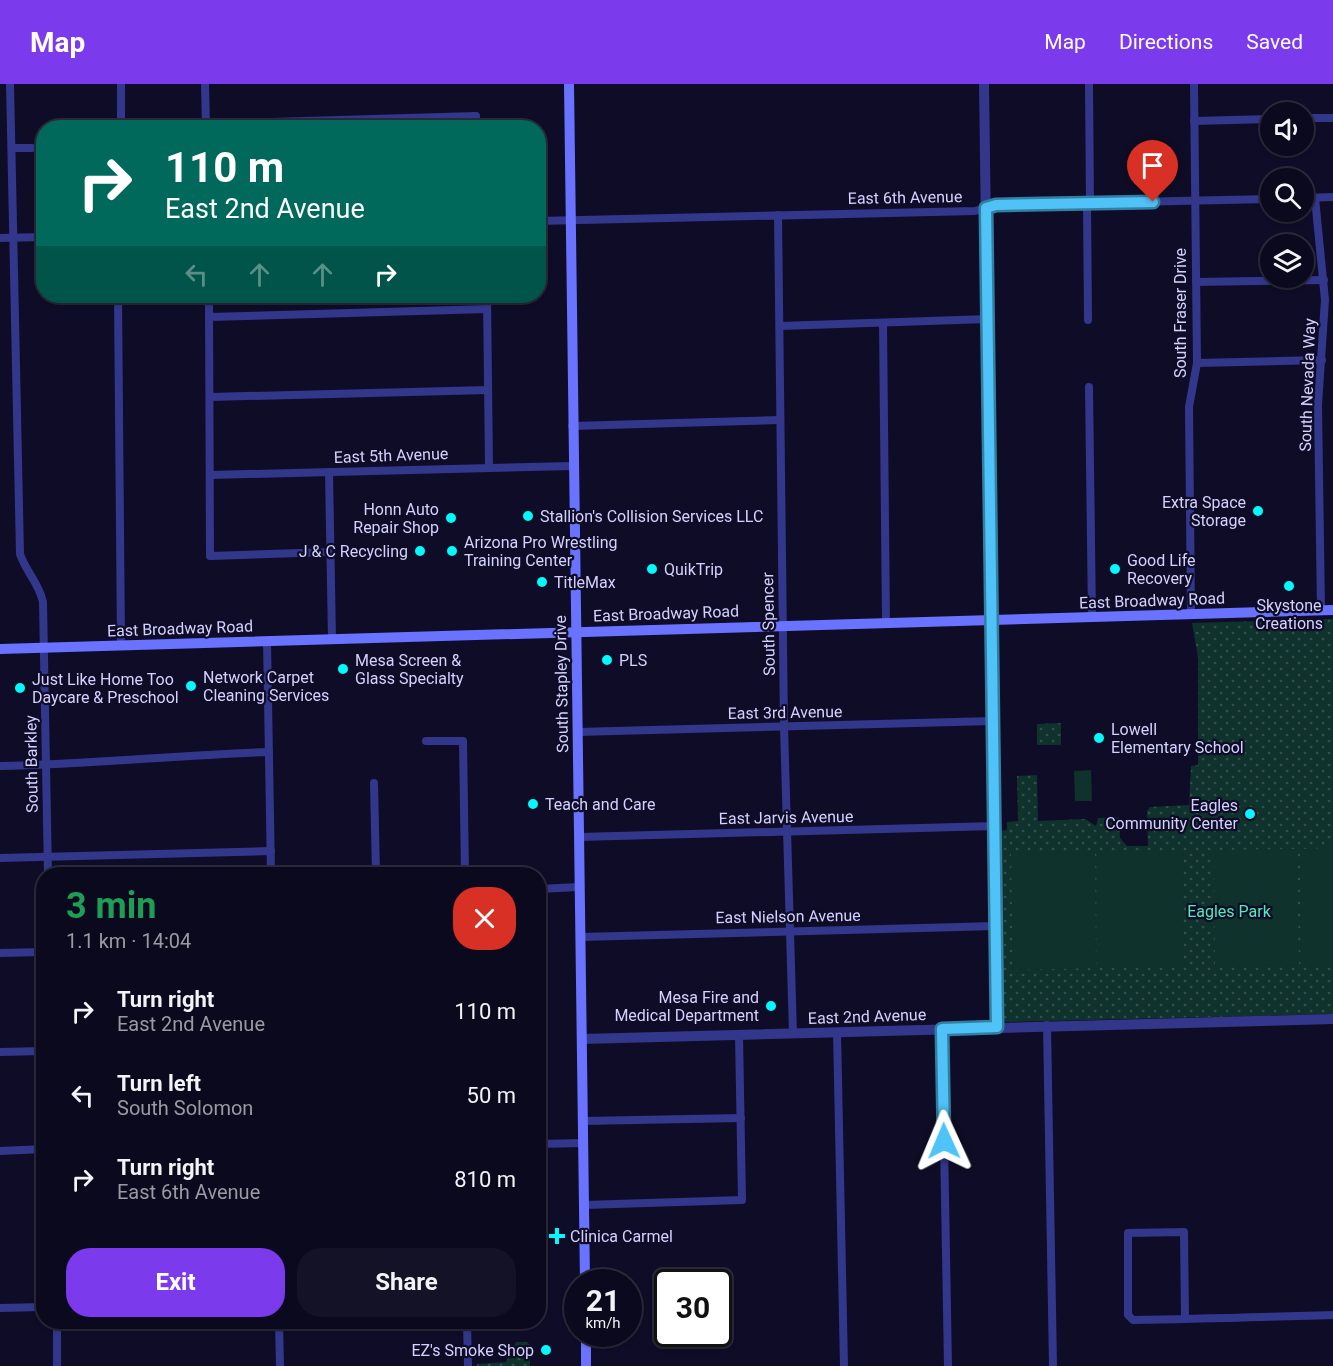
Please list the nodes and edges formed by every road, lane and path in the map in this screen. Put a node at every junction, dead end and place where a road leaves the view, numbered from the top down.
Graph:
1 (10, 84) edge
2 (121, 84) edge
3 (205, 84) edge
4 (569, 84) edge
5 (984, 84) edge
6 (1089, 84) edge
7 (1194, 84) edge
8 (1314, 118) edge
9 (1333, 118) edge
10 (1260, 119) edge
11 (121, 120) edge
12 (206, 120) edge
13 (368, 120) edge
14 (476, 120) edge
15 (1194, 121) junction
16 (12, 148) junction
17 (32, 148) dead end
18 (1333, 197) edge
19 (1315, 198) joint
20 (1260, 199) edge
21 (1195, 201) junction
22 (1088, 203) junction
23 (986, 208) junction
24 (778, 215) junction
25 (570, 220) junction
26 (546, 221) edge
27 (36, 237) edge
28 (0, 238) edge
29 (15, 238) junction
30 (1324, 280) junction
31 (1196, 282) junction
32 (118, 303) edge
33 (209, 303) edge
34 (487, 303) edge
35 (487, 309) junction
36 (209, 317) junction
37 (988, 320) junction
38 (1088, 320) dead end
39 (883, 323) junction
40 (780, 326) junction
41 (1322, 360) junction
42 (1197, 363) junction
43 (1089, 387) dead end
44 (488, 390) junction
45 (210, 397) junction
46 (780, 420) junction
47 (572, 426) junction
48 (573, 466) junction
49 (489, 467) junction
50 (329, 472) junction
51 (210, 476) junction
52 (330, 552) junction
53 (1321, 610) junction
54 (1333, 610) edge
55 (1191, 614) junction
56 (1092, 617) junction
57 (992, 619) junction
58 (886, 622) junction
59 (783, 625) junction
60 (575, 630) junction
61 (332, 639) junction
62 (267, 640) junction
63 (121, 645) junction
64 (45, 648) junction
65 (0, 649) edge
66 (993, 721) junction
67 (784, 727) junction
68 (577, 732) junction
69 (426, 741) dead end
70 (269, 752) junction
71 (46, 765) junction
72 (0, 766) edge
73 (374, 783) dead end
74 (995, 826) junction
75 (787, 832) junction
76 (579, 837) junction
77 (271, 851) junction
78 (47, 857) junction
79 (0, 858) edge
80 (48, 867) edge
81 (271, 867) edge
82 (376, 867) edge
83 (465, 867) edge
84 (579, 887) junction
85 (546, 889) edge
86 (996, 926) junction
87 (791, 932) junction
88 (580, 937) junction
89 (36, 952) edge
90 (0, 953) edge
91 (1333, 1019) edge
92 (1047, 1026) junction
93 (997, 1027) junction
94 (942, 1029) junction
95 (837, 1032) junction
96 (793, 1034) junction
97 (739, 1035) junction
98 (582, 1039) junction
99 (36, 1051) edge
100 (0, 1052) edge
101 (741, 1118) junction
102 (583, 1121) junction
103 (584, 1143) junction
104 (546, 1144) edge
105 (36, 1149) edge
106 (0, 1151) edge
107 (584, 1205) junction
108 (585, 1269) edge
109 (36, 1307) edge
110 (0, 1308) edge
111 (1333, 1315) edge
112 (1185, 1319) junction
113 (57, 1329) edge
114 (279, 1329) edge
115 (467, 1329) edge
116 (586, 1347) edge
117 (57, 1366) edge
118 (280, 1366) edge
119 (468, 1366) edge
120 (586, 1366) edge
121 (844, 1366) edge
122 (948, 1366) edge
123 (1053, 1366) edge

1 - 16 street, South Barkley
2 - 11 street
3 - 12 street
4 - 25 main road, South Stapley Drive
5 - 23 street
6 - 22 street
7 - 15 street, South Fraser Drive
8 - 9 street
10 - 15 street
13 - 14 street
15 - 21 street, South Fraser Drive
16 - 17 street
16 - 29 street, South Barkley
18 - 19 street
19 - 30 street, South Nevada Way
20 - 21 street, East 6th Avenue
21 - 22 street, East 6th Avenue
21 - 31 street, South Fraser Drive
22 - 23 street, East 6th Avenue
22 - 38 street
23 - 24 street, East 6th Avenue
23 - 37 street
24 - 25 street, East 6th Avenue
24 - 40 street, South Spencer
25 - 26 street, East 6th Avenue
25 - 47 main road, South Stapley Drive
27 - 29 street
28 - 29 street
29 - 64 street, South Barkley
30 - 31 street
30 - 41 street, South Nevada Way
31 - 42 street, South Fraser Drive
32 - 63 street
33 - 36 street
34 - 35 street
35 - 36 street
35 - 44 street
36 - 45 street
37 - 39 street
37 - 57 street
39 - 40 street
39 - 58 street
40 - 46 street, South Spencer
41 - 42 street
41 - 53 street, South Nevada Way
42 - 55 street, South Fraser Drive
43 - 56 street
44 - 45 street
44 - 49 street
45 - 51 street
46 - 47 street
46 - 59 street, South Spencer
47 - 48 main road, South Stapley Drive
48 - 49 street, East 5th Avenue
48 - 60 main road, South Stapley Drive
49 - 50 street, East 5th Avenue
50 - 51 street, East 5th Avenue
50 - 52 street
51 - 52 street
52 - 61 street
53 - 54 main road, East Broadway Road
53 - 55 main road, East Broadway Road
55 - 56 main road, East Broadway Road
56 - 57 main road, East Broadway Road
57 - 58 main road, East Broadway Road
57 - 66 street
58 - 59 main road, East Broadway Road
59 - 60 main road, East Broadway Road
59 - 67 street, South Spencer
60 - 61 main road, East Broadway Road
60 - 68 main road, South Stapley Drive
61 - 62 main road, East Broadway Road
62 - 63 main road, East Broadway Road
62 - 70 street
63 - 64 main road, East Broadway Road
64 - 65 main road, East Broadway Road
64 - 71 street, South Barkley
66 - 67 street, East 3rd Avenue
66 - 74 street
67 - 68 street, East 3rd Avenue
67 - 75 street, South Spencer
68 - 76 main road, South Stapley Drive
69 - 83 street
70 - 71 street
70 - 77 street
71 - 72 street
71 - 78 street, South Barkley
73 - 82 street
74 - 75 street, East Jarvis Avenue
74 - 86 street
75 - 76 street, East Jarvis Avenue
75 - 87 street, South Spencer
76 - 84 main road, South Stapley Drive
77 - 78 street
77 - 81 street
78 - 79 street
78 - 80 street, South Barkley
84 - 85 street
84 - 88 main road, South Stapley Drive
86 - 87 street, East Nielson Avenue
86 - 93 street
87 - 88 street, East Nielson Avenue
87 - 96 street, South Spencer
88 - 98 main road, South Stapley Drive
89 - 90 street
91 - 92 street, East 2nd Avenue
92 - 93 street, East 2nd Avenue
92 - 123 street
93 - 94 street, East 2nd Avenue
94 - 95 street, East 2nd Avenue
94 - 122 street
95 - 96 street, East 2nd Avenue
95 - 121 street
96 - 97 street, East 2nd Avenue
97 - 98 street, East 2nd Avenue
97 - 101 street
98 - 102 main road, South Stapley Drive
99 - 100 street
101 - 102 street
101 - 107 street
102 - 103 main road, South Stapley Drive
103 - 104 street
103 - 107 main road, South Stapley Drive
105 - 106 street
107 - 108 main road, South Stapley Drive
109 - 110 street
111 - 112 street
112 - 112 street
113 - 117 street
114 - 118 street
115 - 119 street
116 - 120 main road

